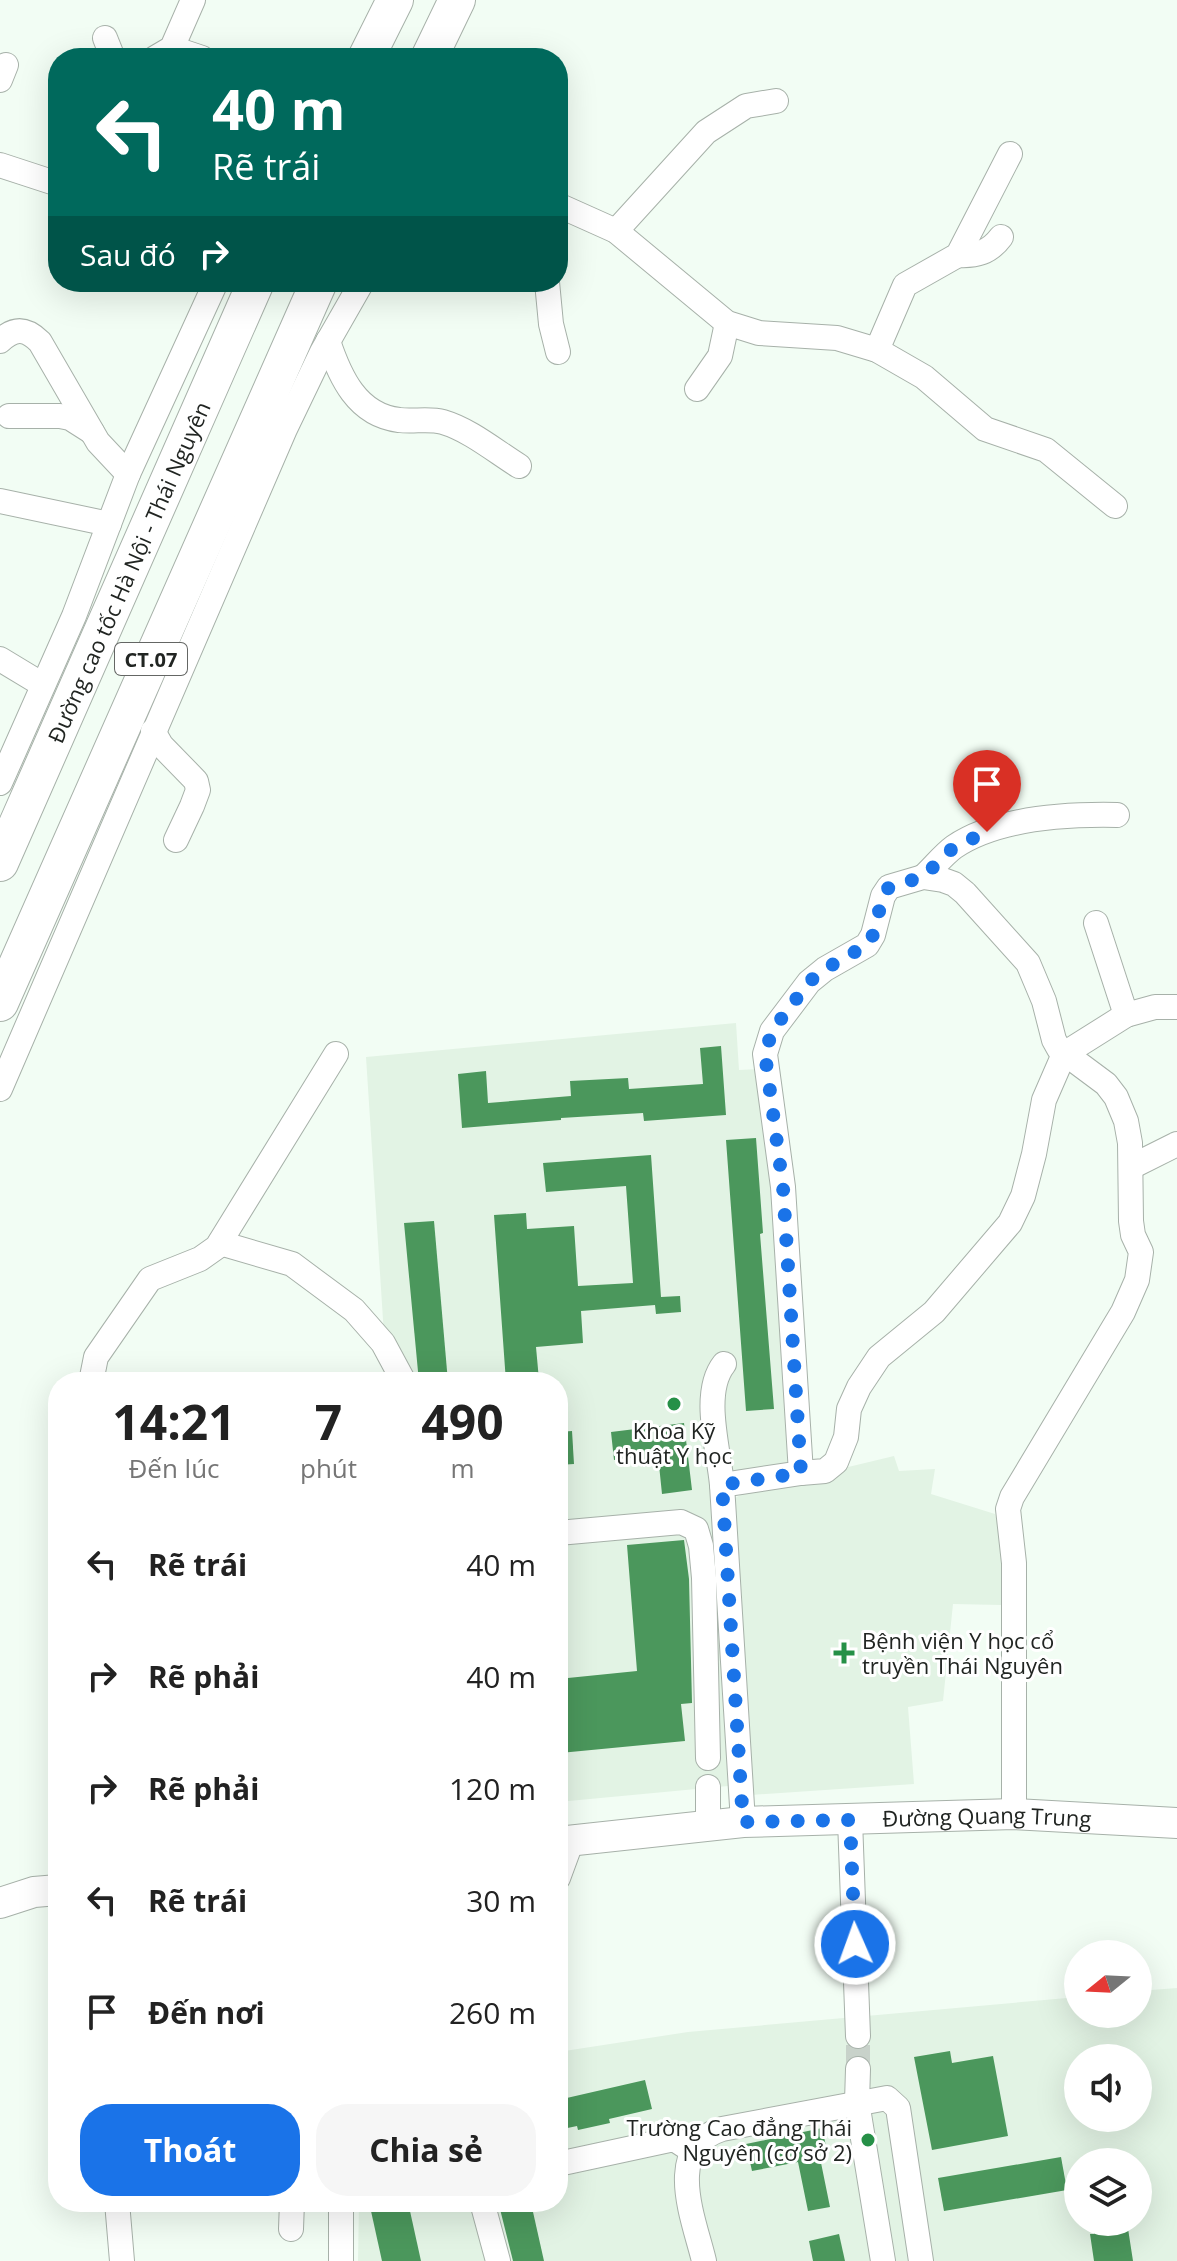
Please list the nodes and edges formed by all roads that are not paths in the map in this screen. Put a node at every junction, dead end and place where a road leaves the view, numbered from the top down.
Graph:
1 (193, 0) edge
2 (395, 0) edge
3 (457, 0) edge
4 (167, 48) edge
5 (371, 48) edge
6 (434, 48) edge
7 (776, 101) dead end
8 (1010, 154) dead end
9 (0, 165) edge
10 (48, 181) edge
11 (568, 209) edge
12 (616, 231) junction
13 (1001, 237) dead end
14 (958, 255) junction
15 (211, 292) edge
16 (252, 292) edge
17 (315, 292) edge
18 (356, 292) edge
19 (548, 292) edge
20 (727, 323) junction
21 (0, 341) edge
22 (328, 341) junction
23 (877, 350) junction
24 (558, 352) dead end
25 (697, 389) dead end
26 (9, 416) dead end
27 (92, 432) junction
28 (519, 466) dead end
29 (128, 474) junction
30 (0, 501) edge
31 (1115, 506) dead end
32 (109, 524) junction
33 (0, 659) edge
34 (43, 685) junction
35 (153, 731) junction
36 (0, 783) edge
37 (1117, 815) dead end
38 (176, 840) dead end
39 (0, 863) edge
40 (923, 877) junction
41 (1096, 923) dead end
42 (0, 1003) edge
43 (1177, 1007) edge
44 (1126, 1015) junction
45 (336, 1054) dead end
46 (1064, 1054) junction
47 (0, 1089) edge
48 (1177, 1144) edge
49 (1131, 1167) junction
50 (220, 1243) junction
51 (724, 1364) dead end
52 (93, 1372) edge
53 (399, 1372) edge
54 (801, 1473) junction
55 (722, 1485) junction
56 (568, 1532) edge
57 (708, 1758) dead end
58 (708, 1787) dead end
59 (1014, 1814) junction
60 (850, 1820) junction
61 (743, 1822) junction
62 (1177, 1823) edge
63 (708, 1826) junction
64 (568, 1841) edge
65 (0, 1882) edge
66 (46, 1891) edge
67 (0, 1903) edge
68 (858, 2036) tunnel mouth
69 (858, 2069) tunnel mouth
70 (857, 2102) junction
71 (694, 2152) junction
72 (568, 2162) edge
73 (118, 2212) edge
74 (292, 2212) edge
75 (341, 2212) edge
76 (485, 2212) edge
77 (291, 2229) dead end
78 (122, 2261) edge
79 (341, 2261) edge
80 (498, 2261) edge
81 (704, 2261) edge
82 (883, 2261) edge
83 (921, 2261) edge

1 - 4 street
2 - 5 highway
3 - 6 highway
7 - 12 street
8 - 14 street
9 - 10 street
11 - 12 street
12 - 20 street
13 - 14 street
14 - 23 street
15 - 29 street
16 - 39 highway, Đường cao tốc Hà Nội - Thái Nguyên / CT.07
17 - 42 highway, CT.07
18 - 22 street
19 - 24 street
20 - 23 street
20 - 25 street
21 - 27 street
22 - 28 street
22 - 35 street
23 - 31 street
26 - 27 street
27 - 29 street
29 - 32 street
30 - 32 street
32 - 34 street
33 - 34 street
34 - 36 street
35 - 38 street
35 - 47 street
37 - 40 street
40 - 46 street
40 - 54 street
41 - 44 street
43 - 44 street
44 - 46 street
45 - 50 street
46 - 49 street
46 - 54 street
48 - 49 street
49 - 59 street
50 - 52 street
50 - 53 street
51 - 55 street
54 - 55 street
55 - 61 street
56 - 57 street
58 - 63 street
59 - 60 main road, Đường Quang Trung
59 - 62 main road, Đường Quang Trung
60 - 61 main road, Đường Quang Trung
60 - 68 street
61 - 63 main road, Đường Quang Trung
63 - 64 main road, Đường Quang Trung
65 - 66 main road
66 - 67 main road
69 - 70 street
70 - 71 street
70 - 82 street
70 - 83 street
71 - 72 street
71 - 81 street
73 - 78 street
74 - 77 street
75 - 79 street
76 - 80 street

